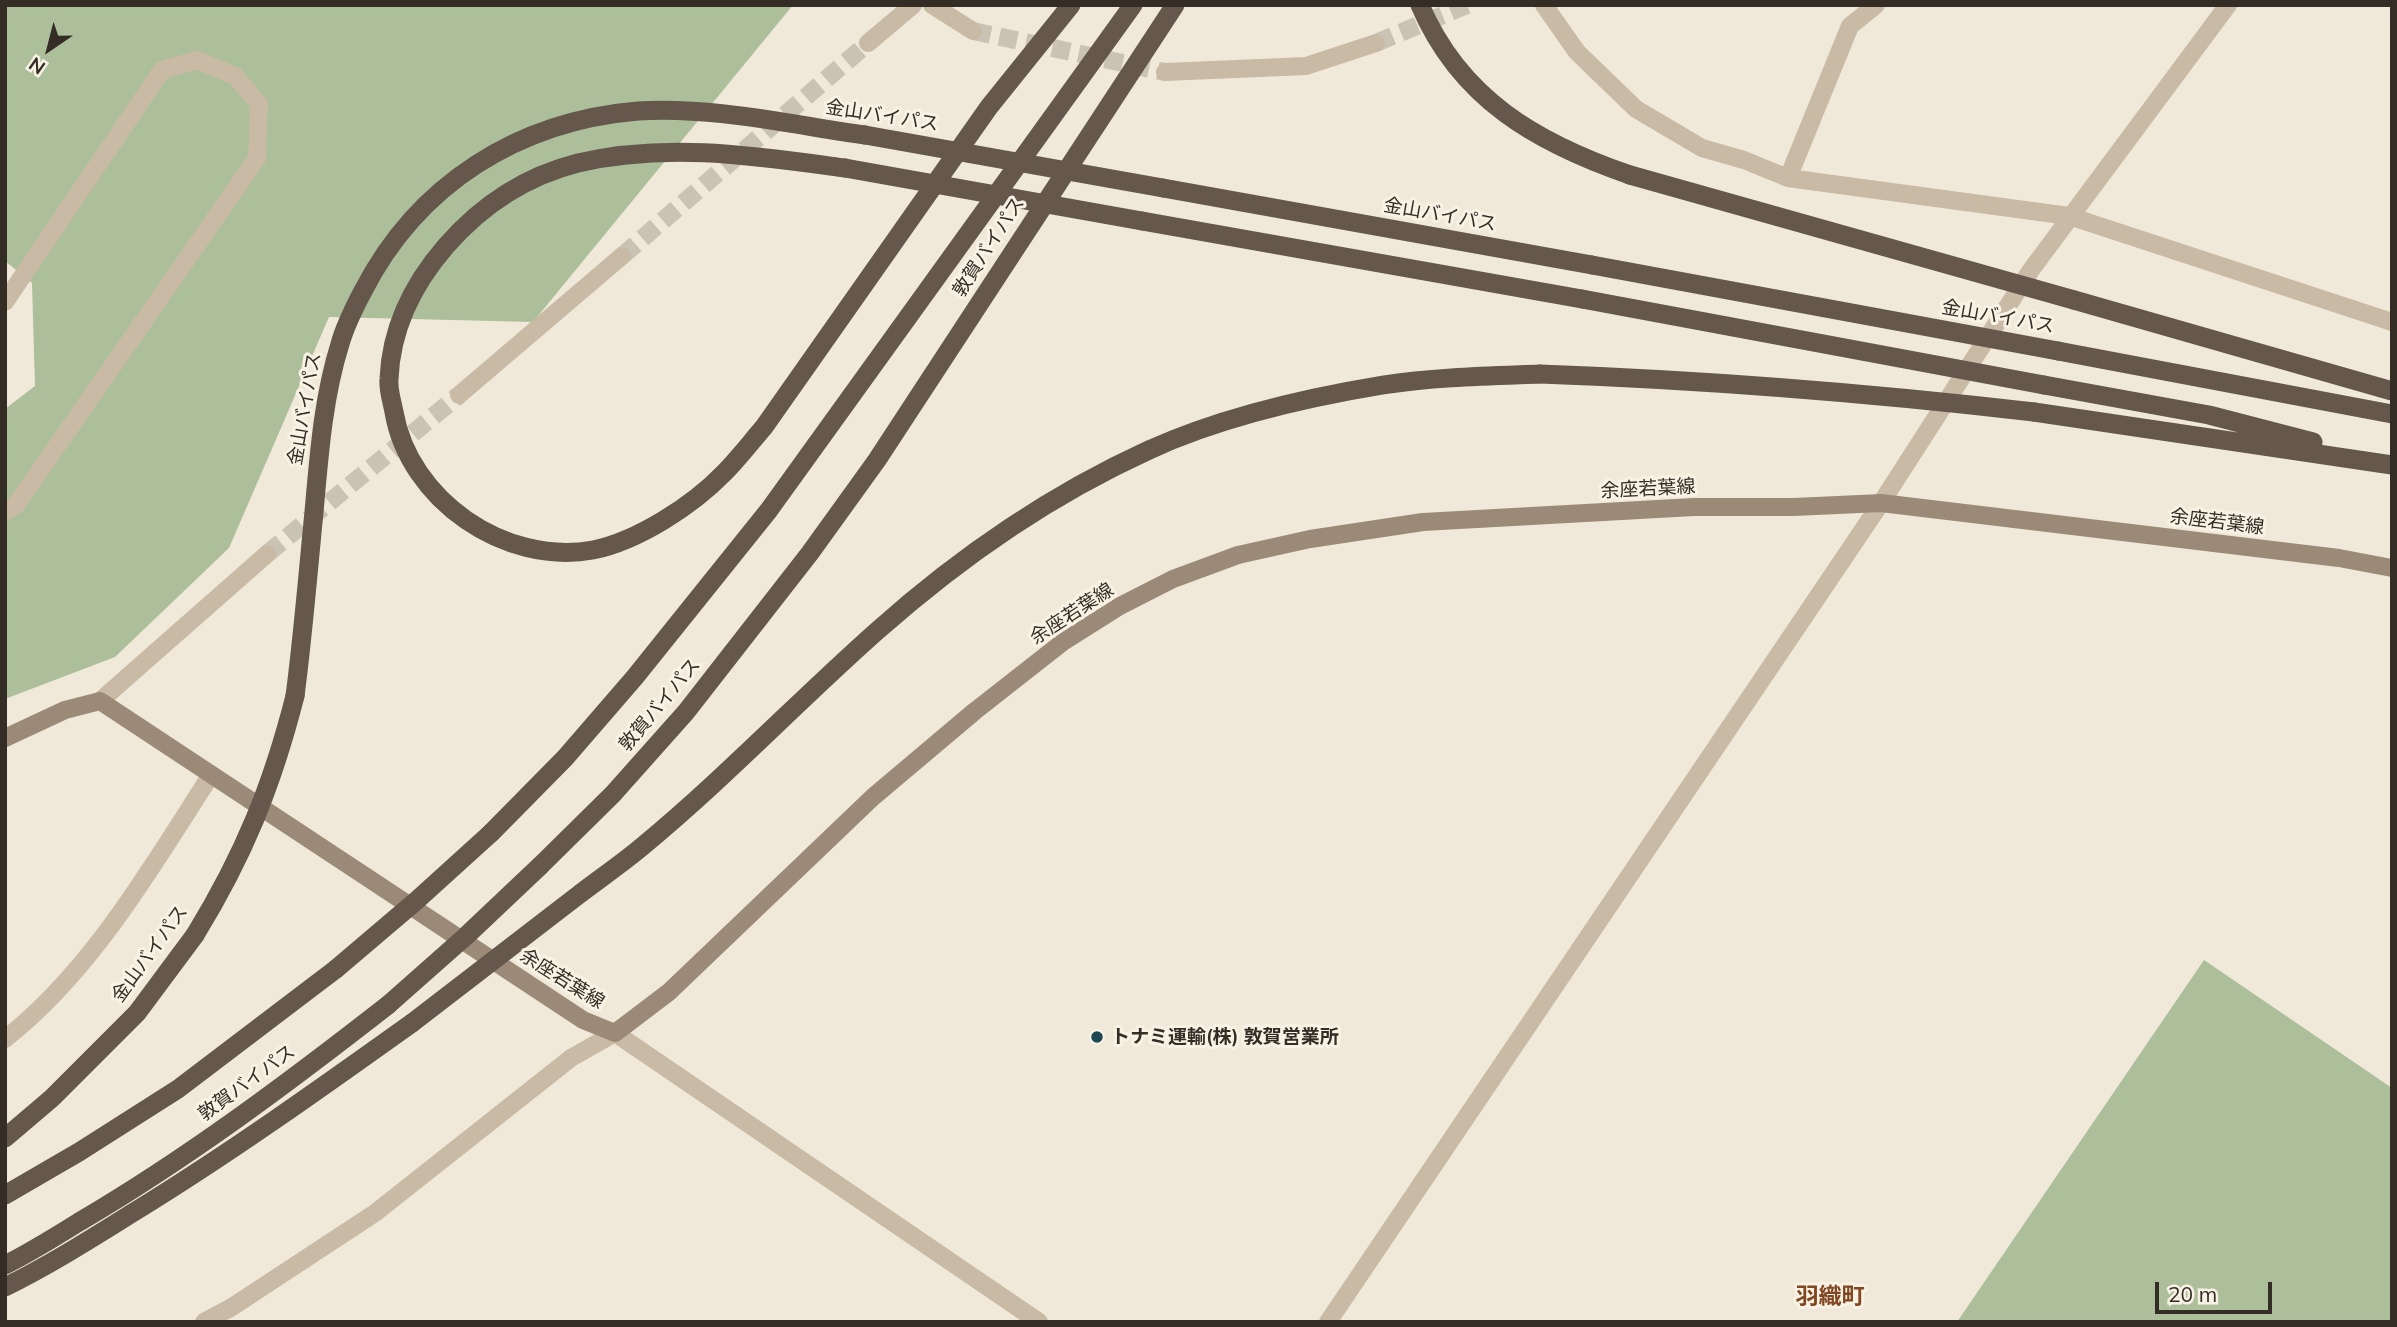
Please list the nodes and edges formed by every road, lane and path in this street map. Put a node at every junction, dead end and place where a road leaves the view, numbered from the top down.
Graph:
1 (913, 5) edge
2 (932, 5) edge
3 (1071, 5) edge
4 (1133, 5) edge
5 (1175, 5) edge
6 (1420, 5) edge
7 (1544, 5) edge
8 (1876, 5) edge
9 (2228, 5) edge
10 (973, 31) tunnel mouth
11 (869, 43) tunnel mouth
12 (1376, 43) tunnel mouth
13 (1165, 72) tunnel mouth
14 (1788, 178) junction
15 (2069, 216) junction
16 (622, 256) tunnel mouth
17 (5, 302) edge
18 (2392, 322) edge
19 (2392, 391) edge
20 (459, 395) tunnel mouth
21 (2392, 414) edge
22 (2392, 464) edge
23 (1881, 503) junction
24 (5, 511) edge
25 (267, 554) tunnel mouth
26 (2392, 568) edge
27 (100, 701) junction
28 (5, 738) edge
29 (211, 775) junction
30 (615, 1034) junction
31 (5, 1039) edge
32 (5, 1138) edge
33 (5, 1195) edge
34 (5, 1265) edge
35 (5, 1287) edge
36 (204, 1322) edge
37 (1039, 1322) edge
38 (1328, 1322) edge

1 - 11 street
2 - 10 street
3 - 22 highway, bridge
4 - 33 highway, 敦賀バイパス, bridge
5 - 34 highway, 敦賀バイパス, bridge
6 - 19 highway, bridge
7 - 14 street
8 - 14 street
9 - 15 street
12 - 13 street
14 - 15 street
15 - 18 street
15 - 23 street
16 - 20 street
17 - 24 street
21 - 32 highway, 金山バイパス, bridge
22 - 35 highway, bridge
23 - 26 main road, 余座若葉線
23 - 30 main road, 余座若葉線
23 - 38 street
25 - 27 street
27 - 28 main road
27 - 29 main road, 余座若葉線
29 - 30 main road, 余座若葉線
29 - 31 street
30 - 36 street
30 - 37 street

